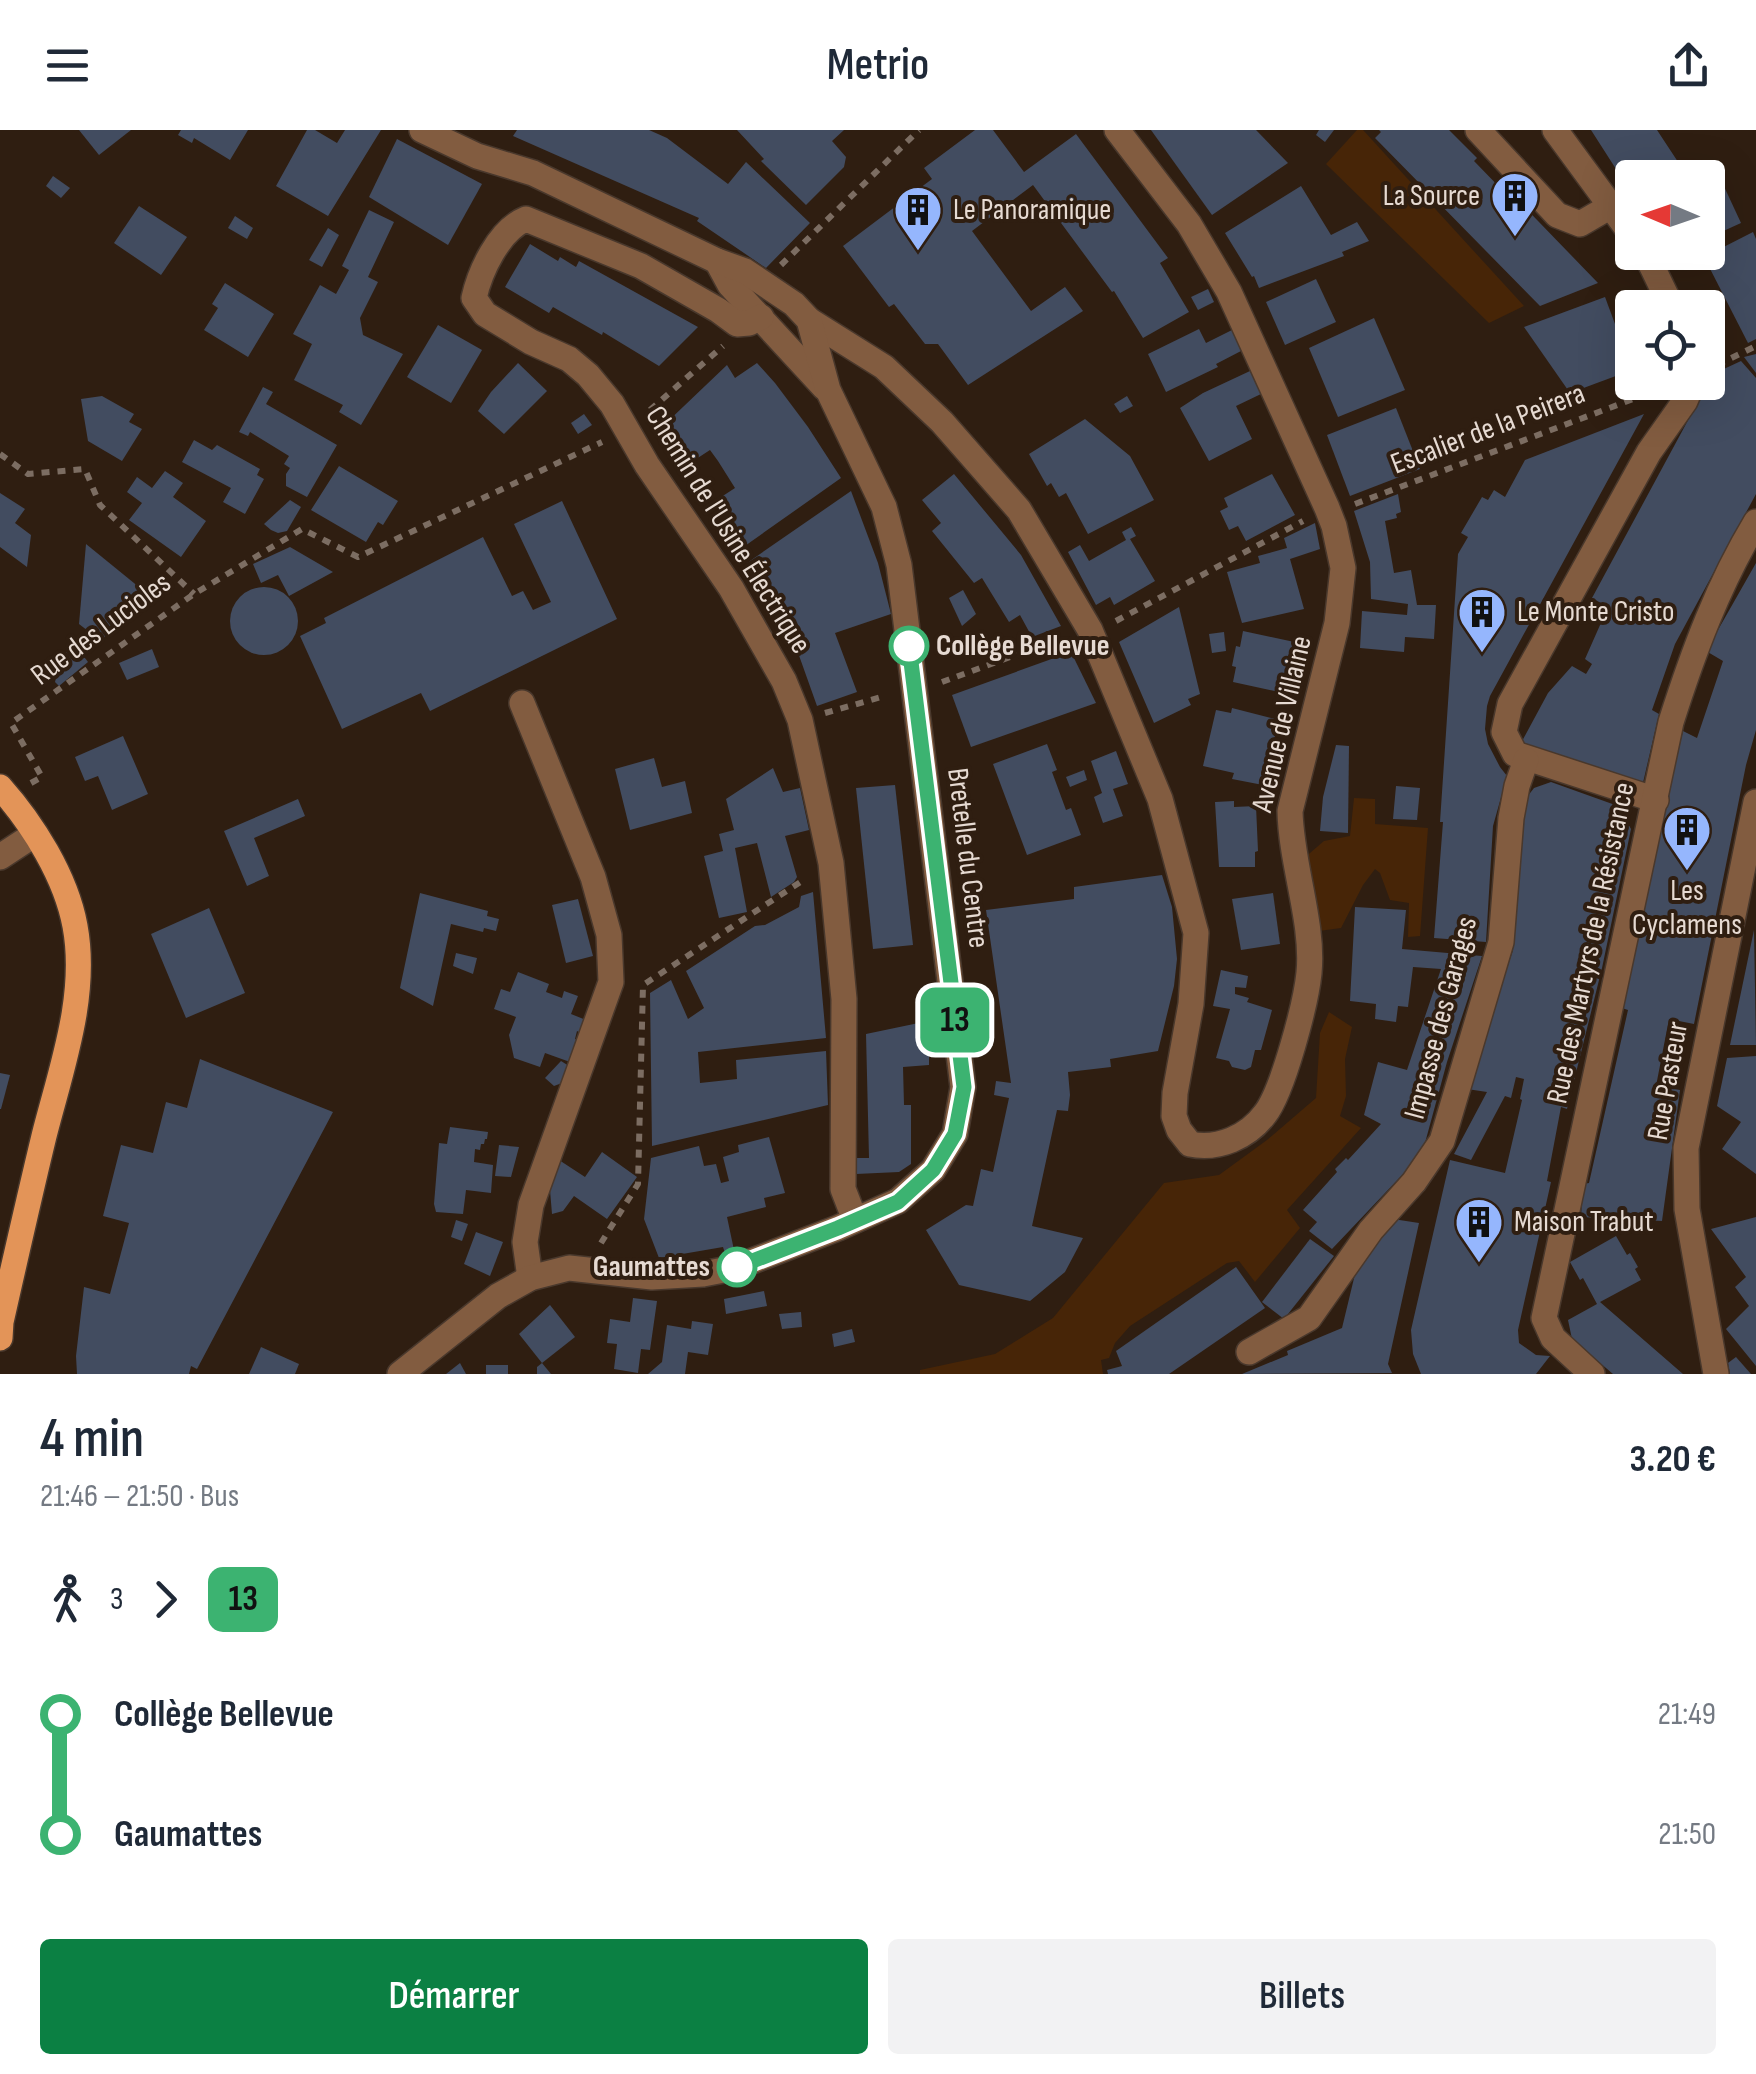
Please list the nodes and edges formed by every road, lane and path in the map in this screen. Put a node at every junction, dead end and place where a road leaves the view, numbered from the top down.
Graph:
1 (422, 130) edge
2 (919, 130) edge
3 (1117, 130) edge
4 (1478, 130) edge
5 (1555, 130) edge
6 (1611, 206) junction
7 (1615, 211) edge
8 (717, 261) junction
9 (774, 272) dead end
10 (761, 317) junction
11 (809, 320) junction
12 (732, 339) dead end
13 (1756, 346) edge
14 (866, 356) junction
15 (1725, 362) edge
16 (828, 390) junction
17 (1631, 400) edge
18 (1685, 400) edge
19 (627, 430) junction
20 (0, 454) edge
21 (1330, 517) junction
22 (1756, 522) edge
23 (194, 594) junction
24 (1120, 632) dead end
25 (1072, 634) dead end
26 (940, 683) dead end
27 (891, 694) dead end
28 (522, 704) dead end
29 (800, 720) junction
30 (1526, 760) junction
31 (4, 791) edge
32 (1656, 800) junction
33 (1756, 802) edge
34 (36, 834) junction
35 (0, 857) edge
36 (831, 863) junction
37 (855, 1220) junction
38 (585, 1270) junction
39 (530, 1278) junction
40 (0, 1338) edge
41 (1250, 1352) dead end
42 (400, 1374) edge
43 (1592, 1374) edge
44 (1716, 1374) edge

1 - 8 street, Avenue de Villaine
2 - 9 path
3 - 21 street, Avenue de Villaine
4 - 6 street
5 - 6 street
6 - 7 street
8 - 10 street, Avenue de Villaine
8 - 11 street, Avenue de Villaine
10 - 16 street, Avenue de Villaine
10 - 19 street, Chemin de l'Usine Électrique
11 - 14 street, Avenue de Villaine
11 - 16 street
12 - 19 path
13 - 15 path
14 - 16 street
14 - 21 street, Avenue de Villaine
16 - 37 street, Bretelle du Centre
17 - 21 path, Escalier de la Peirera
18 - 30 street
19 - 23 path
19 - 29 street, Chemin de l'Usine Électrique
20 - 23 path, Rue des Lucioles
21 - 24 path
22 - 32 street, Rue des Martyrs de la Résistance
23 - 31 path, Rue des Lucioles
25 - 26 path
27 - 29 path
28 - 39 street
29 - 36 street, Chemin de l'Usine Électrique
30 - 32 street
30 - 41 street, Impasse des Garages
31 - 34 main road
32 - 43 street, Rue des Martyrs de la Résistance
33 - 44 street, Rue Pasteur
34 - 35 street
34 - 40 main road
36 - 37 street, Chemin de l'Usine Électrique
36 - 38 path
37 - 38 street, Bretelle du Centre
38 - 39 street, Bretelle du Centre
39 - 42 street, Bretelle du Centre

